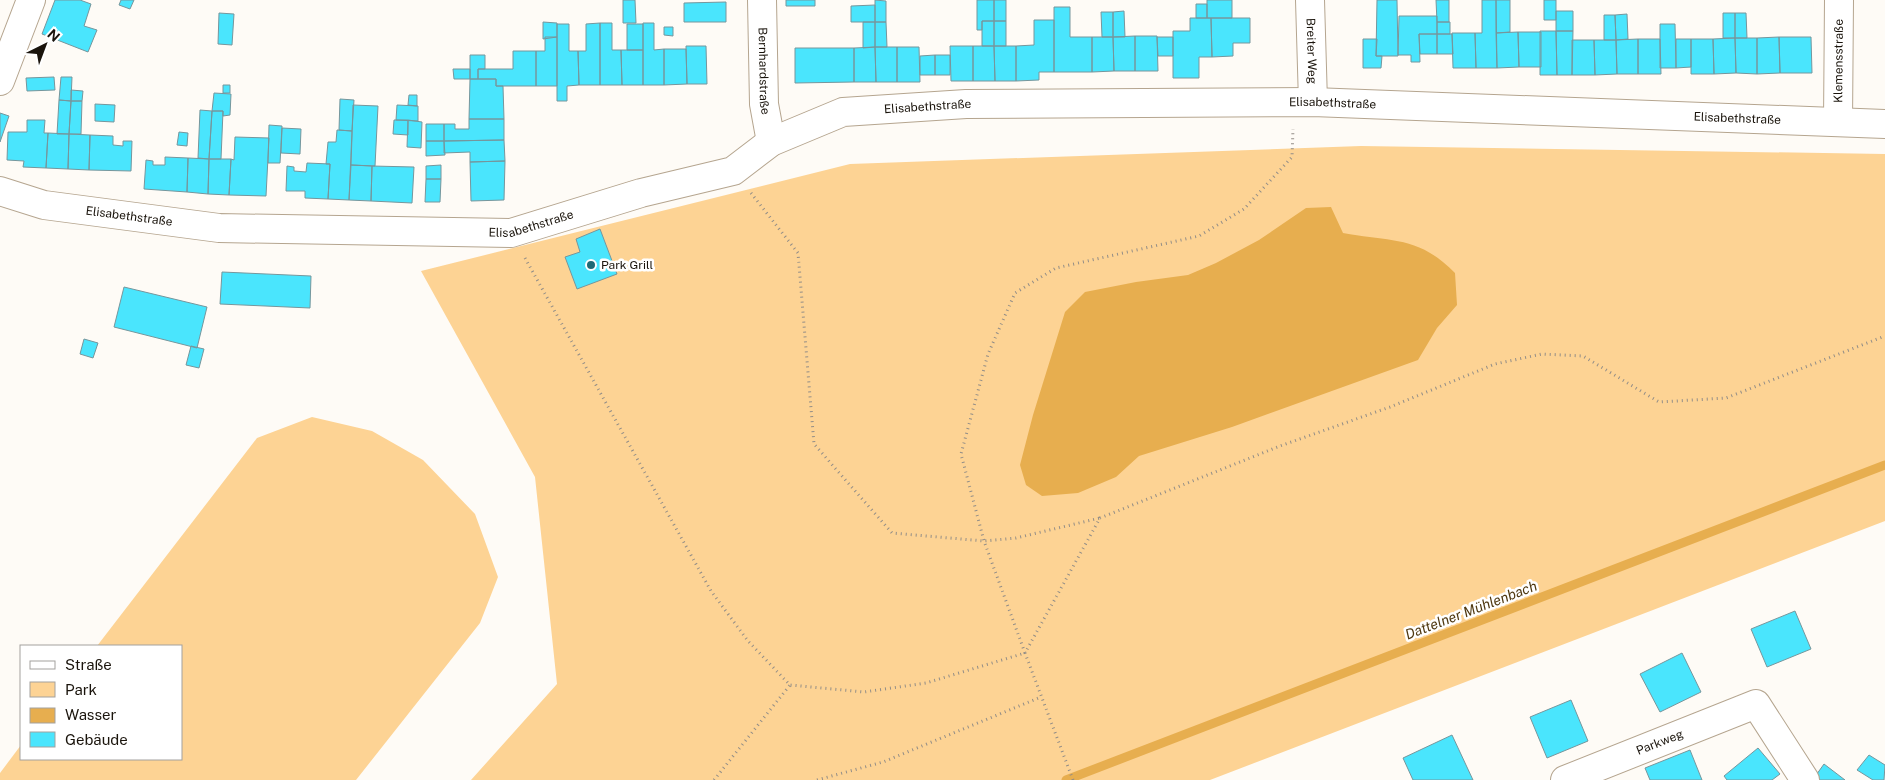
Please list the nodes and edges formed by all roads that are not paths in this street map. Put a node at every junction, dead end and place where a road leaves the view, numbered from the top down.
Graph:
1 (31, 0) edge
2 (762, 0) edge
3 (1310, 0) edge
4 (1839, 0) edge
5 (0, 81) edge
6 (1304, 103) junction
7 (1838, 122) junction
8 (1885, 124) edge
9 (771, 142) junction
10 (0, 191) edge
11 (1565, 780) edge
12 (1806, 780) edge

1 - 5 street
2 - 9 street, Bernhardstraße
3 - 6 street, Breiter Weg
4 - 7 street, Klemensstraße
6 - 7 street, Elisabethstraße
6 - 9 street, Elisabethstraße
7 - 8 street, Elisabethstraße
9 - 10 street, Elisabethstraße
11 - 12 street, Parkweg

